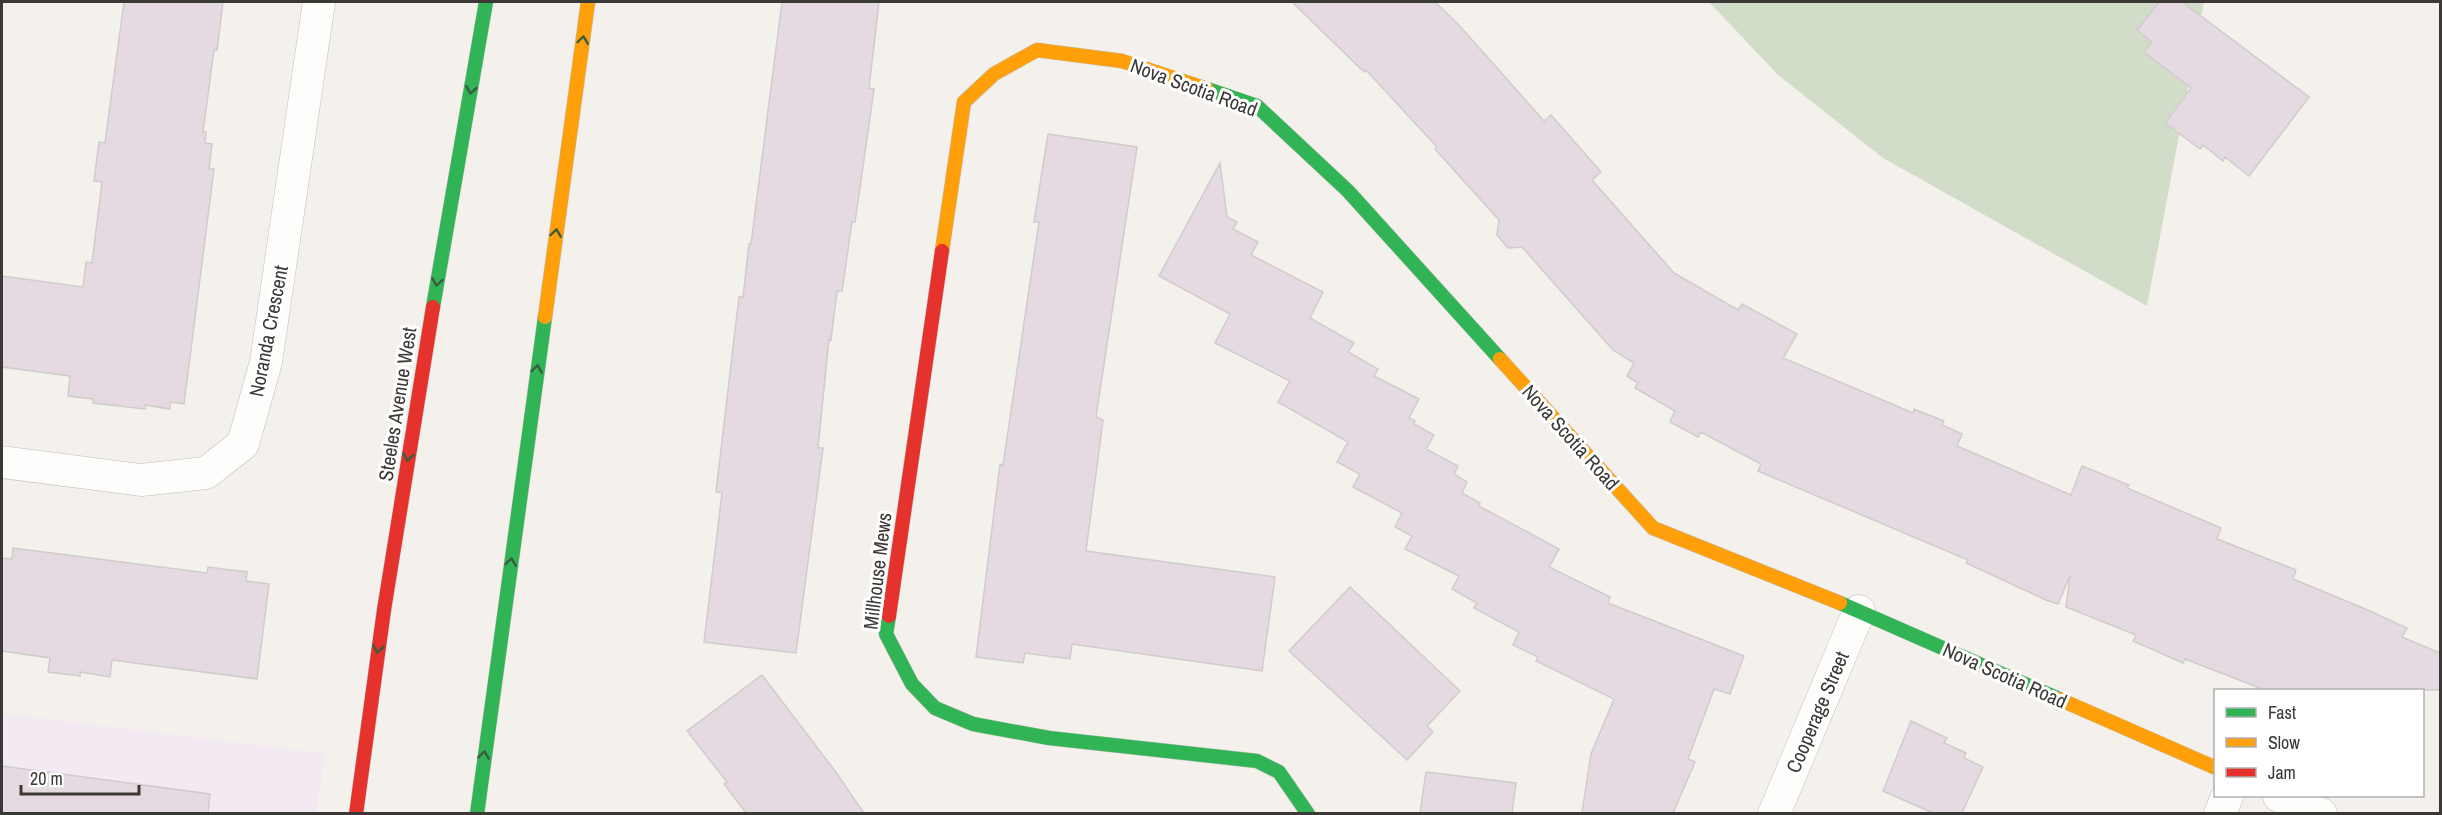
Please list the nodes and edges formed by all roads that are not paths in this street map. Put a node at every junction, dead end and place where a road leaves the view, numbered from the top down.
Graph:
1 (319, 2) edge
2 (486, 2) edge
3 (588, 2) edge
4 (994, 74) joint
5 (2, 462) edge
6 (1859, 610) junction
7 (2214, 767) edge
8 (2226, 797) edge
9 (2284, 797) edge
10 (356, 813) edge
11 (477, 813) edge
12 (1308, 813) edge
13 (1774, 813) edge
14 (2220, 813) edge
15 (2321, 813) edge

1 - 5 street, Noranda Crescent
2 -> 10 street, Steeles Avenue West
11 -> 3 street
4 - 6 street, Nova Scotia Road
4 - 12 street, Millhouse Mews
6 - 7 street, Nova Scotia Road
6 - 13 street, Cooperage Street
8 - 14 street
9 - 15 street

